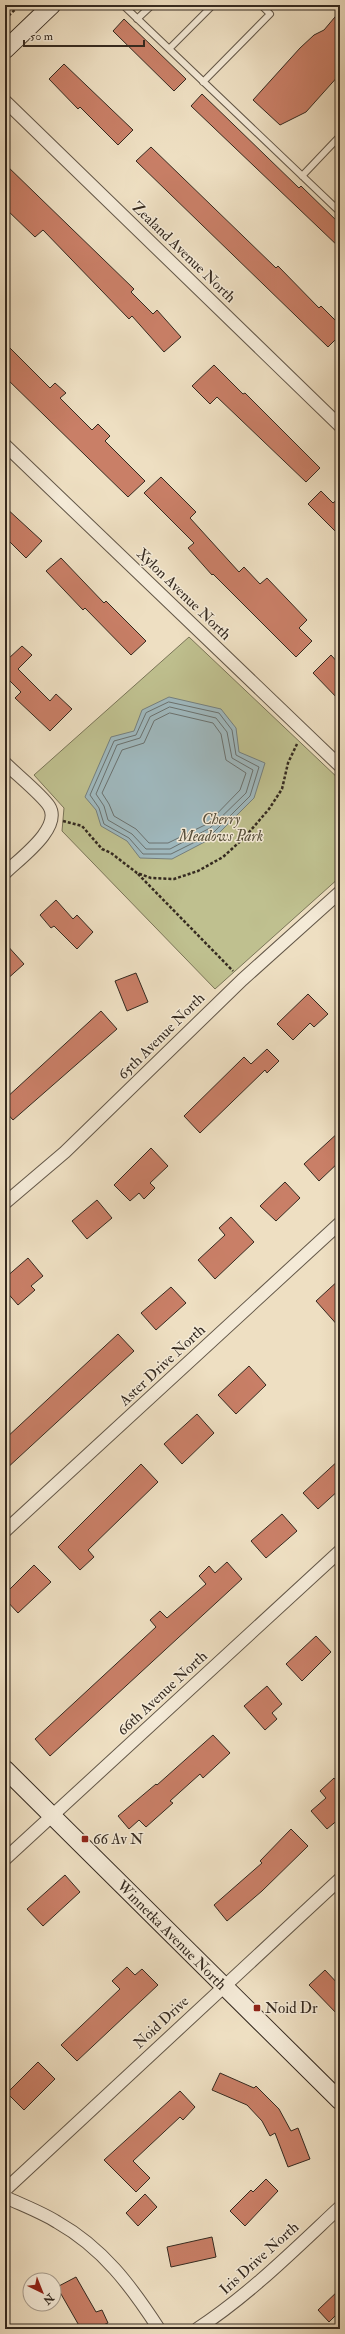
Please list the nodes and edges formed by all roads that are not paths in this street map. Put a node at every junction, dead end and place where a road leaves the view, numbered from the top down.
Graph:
1 (52, 5) edge
2 (123, 5) edge
3 (152, 5) edge
4 (213, 5) edge
5 (261, 5) edge
6 (137, 19) junction
7 (169, 49) junction
8 (5, 50) edge
9 (203, 82) junction
10 (5, 101) edge
11 (340, 136) edge
12 (302, 176) junction
13 (340, 212) edge
14 (340, 426) edge
15 (5, 445) edge
16 (5, 763) edge
17 (340, 766) edge
18 (5, 873) edge
19 (340, 892) edge
20 (5, 1204) edge
21 (340, 1223) edge
22 (5, 1530) edge
23 (340, 1551) edge
24 (5, 1769) edge
25 (52, 1816) junction
26 (5, 1859) edge
27 (340, 1879) edge
28 (224, 1986) junction
29 (340, 2101) edge
30 (5, 2190) edge
31 (5, 2197) edge
32 (340, 2207) edge
33 (159, 2329) edge
34 (197, 2329) edge

1 - 8 street
2 - 6 lane
3 - 6 lane
4 - 7 lane
5 - 9 lane
6 - 7 lane
7 - 9 lane
9 - 12 lane
10 - 14 street, Zealand Avenue North
11 - 12 lane
12 - 13 lane
15 - 17 street, Xylon Avenue North
16 - 18 street
19 - 20 street, 65th Avenue North
21 - 22 street, Aster Drive North
23 - 25 street, 66th Avenue North
24 - 25 street, Winnetka Avenue North
25 - 26 street, 66th Avenue North
25 - 28 street, Winnetka Avenue North
27 - 28 street, Noid Drive
28 - 29 street, Winnetka Avenue North
28 - 30 street, Noid Drive
31 - 33 street
32 - 34 street, Iris Drive North

